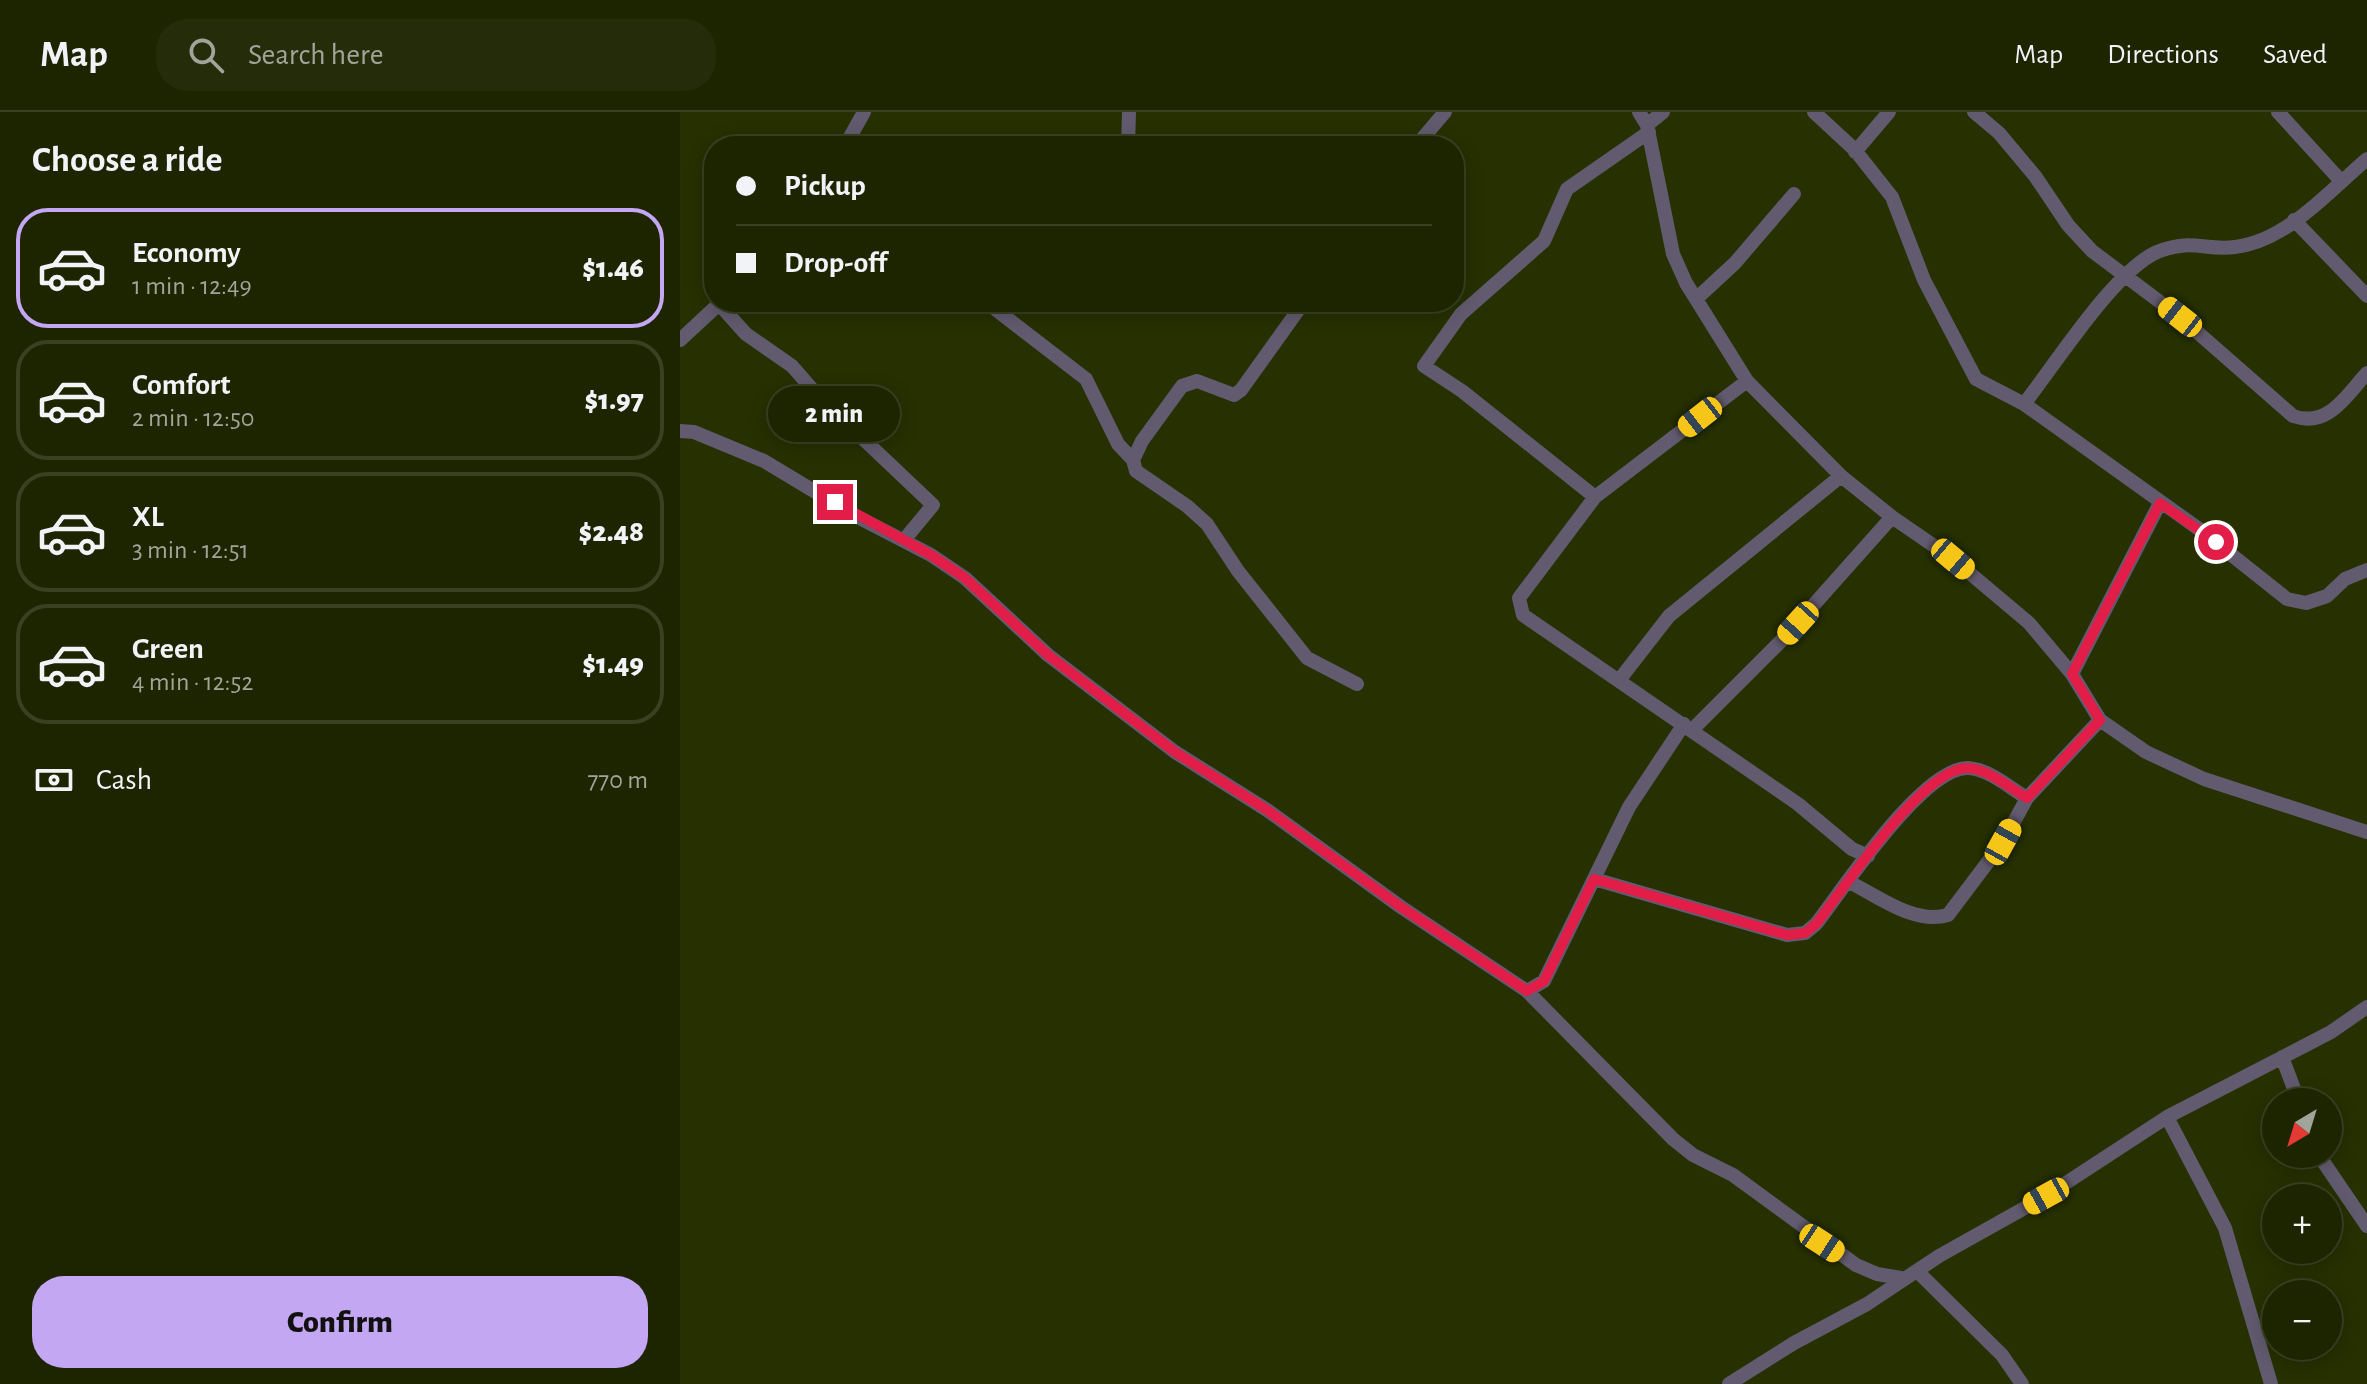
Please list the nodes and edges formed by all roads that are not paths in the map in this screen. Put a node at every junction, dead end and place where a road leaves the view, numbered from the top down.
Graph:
1 (864, 112) edge
2 (1129, 112) edge
3 (1445, 112) edge
4 (1663, 112) edge
5 (1814, 112) edge
6 (1889, 112) edge
7 (1974, 112) edge
8 (2278, 112) edge
9 (1645, 123) edge
10 (851, 136) edge
11 (1128, 136) edge
12 (1425, 136) edge
13 (1855, 152) junction
14 (2367, 159) edge
15 (2341, 181) junction
16 (1794, 194) dead end
17 (2294, 220) junction
18 (2126, 274) junction
19 (2367, 296) edge
20 (1696, 299) junction
21 (1464, 311) edge
22 (710, 312) edge
23 (728, 312) edge
24 (999, 312) edge
25 (1297, 312) edge
26 (1463, 312) edge
27 (680, 340) edge
28 (2367, 373) edge
29 (1747, 381) junction
30 (2024, 404) junction
31 (680, 431) edge
32 (1133, 460) junction
33 (1841, 476) junction
34 (1595, 497) junction
35 (2160, 503) junction
36 (1892, 517) junction
37 (904, 540) junction
38 (2367, 570) edge
39 (2072, 674) junction
40 (1620, 679) junction
41 (1357, 684) dead end
42 (2100, 720) junction
43 (1688, 727) junction
44 (2027, 798) junction
45 (2367, 832) edge
46 (1868, 856) junction
47 (1594, 879) junction
48 (1849, 882) junction
49 (1527, 991) junction
50 (2367, 1007) edge
51 (2282, 1057) junction
52 (2294, 1088) edge
53 (2167, 1117) junction
54 (2328, 1168) edge
55 (2367, 1226) edge
56 (1917, 1271) junction
57 (1901, 1278) junction
58 (1729, 1384) edge
59 (2022, 1384) edge
60 (2271, 1384) edge

1 - 10 street
2 - 11 street
3 - 12 street
4 - 9 street
5 - 13 street
6 - 13 street
7 - 18 street
8 - 15 street
9 - 20 street
9 - 21 street
13 - 30 street
14 - 15 street
15 - 17 street
16 - 20 street
17 - 18 street
17 - 19 street
18 - 28 street
18 - 30 street
20 - 29 street
22 - 27 street
23 - 37 street
24 - 32 street
25 - 32 street
26 - 34 street
29 - 33 street
29 - 34 street
30 - 35 street
31 - 37 street
32 - 41 street
33 - 36 street
33 - 40 street
34 - 40 street
35 - 38 street
35 - 39 street
36 - 39 street
36 - 43 street
37 - 49 street
39 - 42 street
40 - 43 street
42 - 44 street
42 - 45 street
43 - 46 street
43 - 47 street
44 - 46 street
44 - 48 street
46 - 48 street
47 - 48 street
47 - 49 street
49 - 57 street
50 - 51 street
51 - 52 street
51 - 53 street
53 - 56 street
53 - 60 street
54 - 55 street
56 - 57 street
56 - 59 street
57 - 58 street

